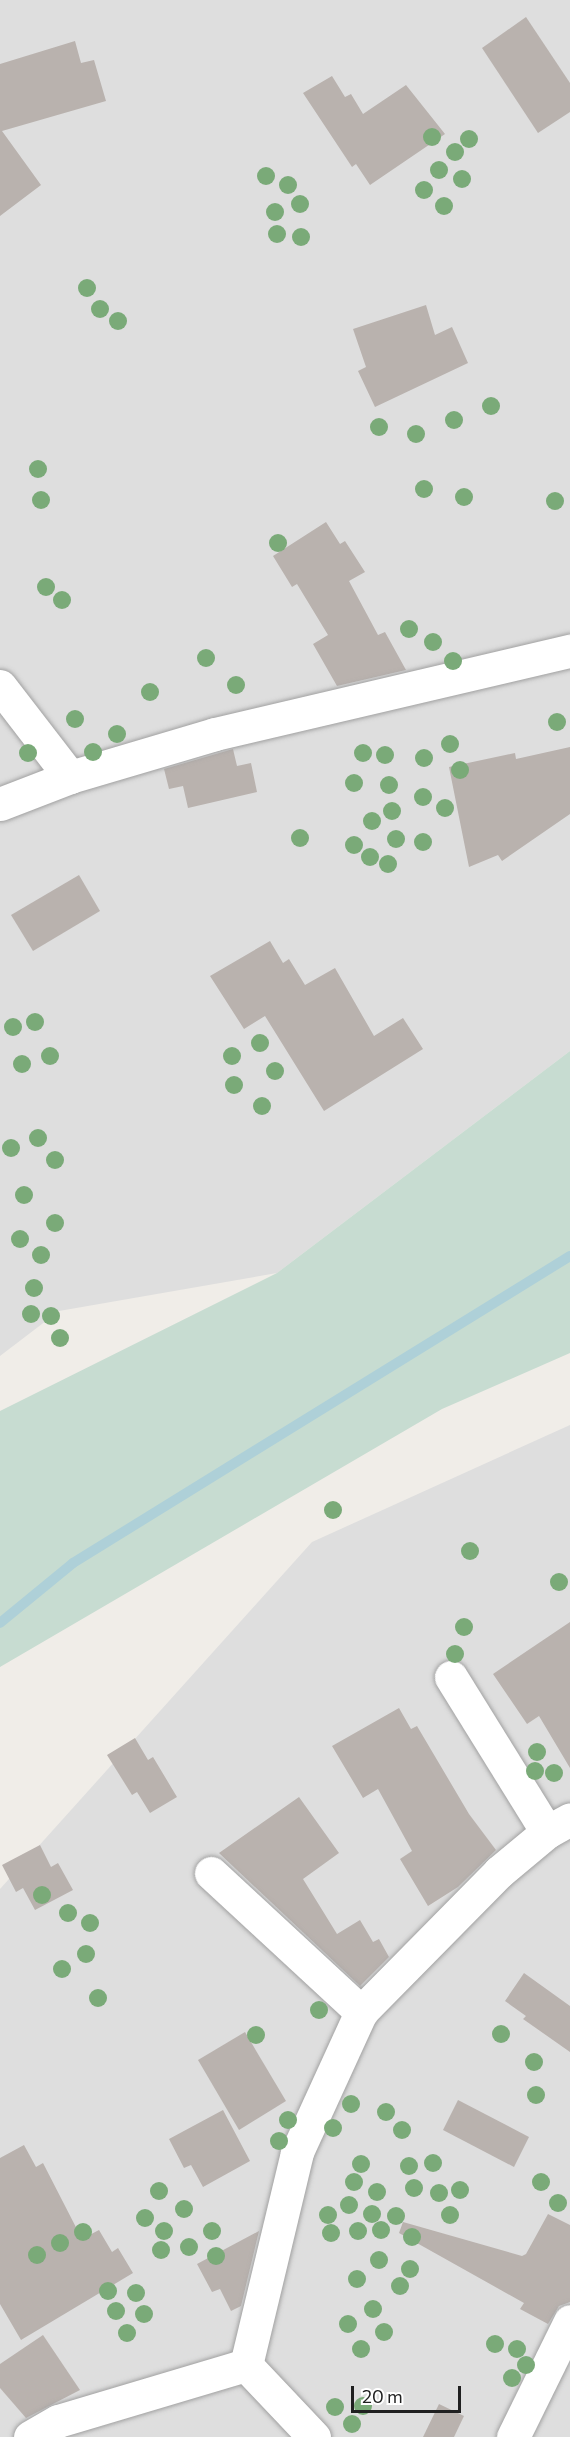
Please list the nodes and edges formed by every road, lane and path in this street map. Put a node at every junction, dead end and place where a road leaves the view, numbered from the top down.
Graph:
1 (570, 651) edge
2 (0, 686) edge
3 (70, 777) junction
4 (0, 804) edge
5 (451, 1677) dead end
6 (558, 1826) edge
7 (212, 1873) dead end
8 (361, 2012) junction
9 (570, 2321) edge
10 (246, 2364) junction
11 (30, 2437) edge
12 (314, 2437) edge
13 (513, 2437) edge

1 - 3 street
2 - 3 street
3 - 4 street
5 - 6 street
6 - 8 street
7 - 8 street
8 - 10 street
9 - 13 street
10 - 11 street
10 - 12 street

